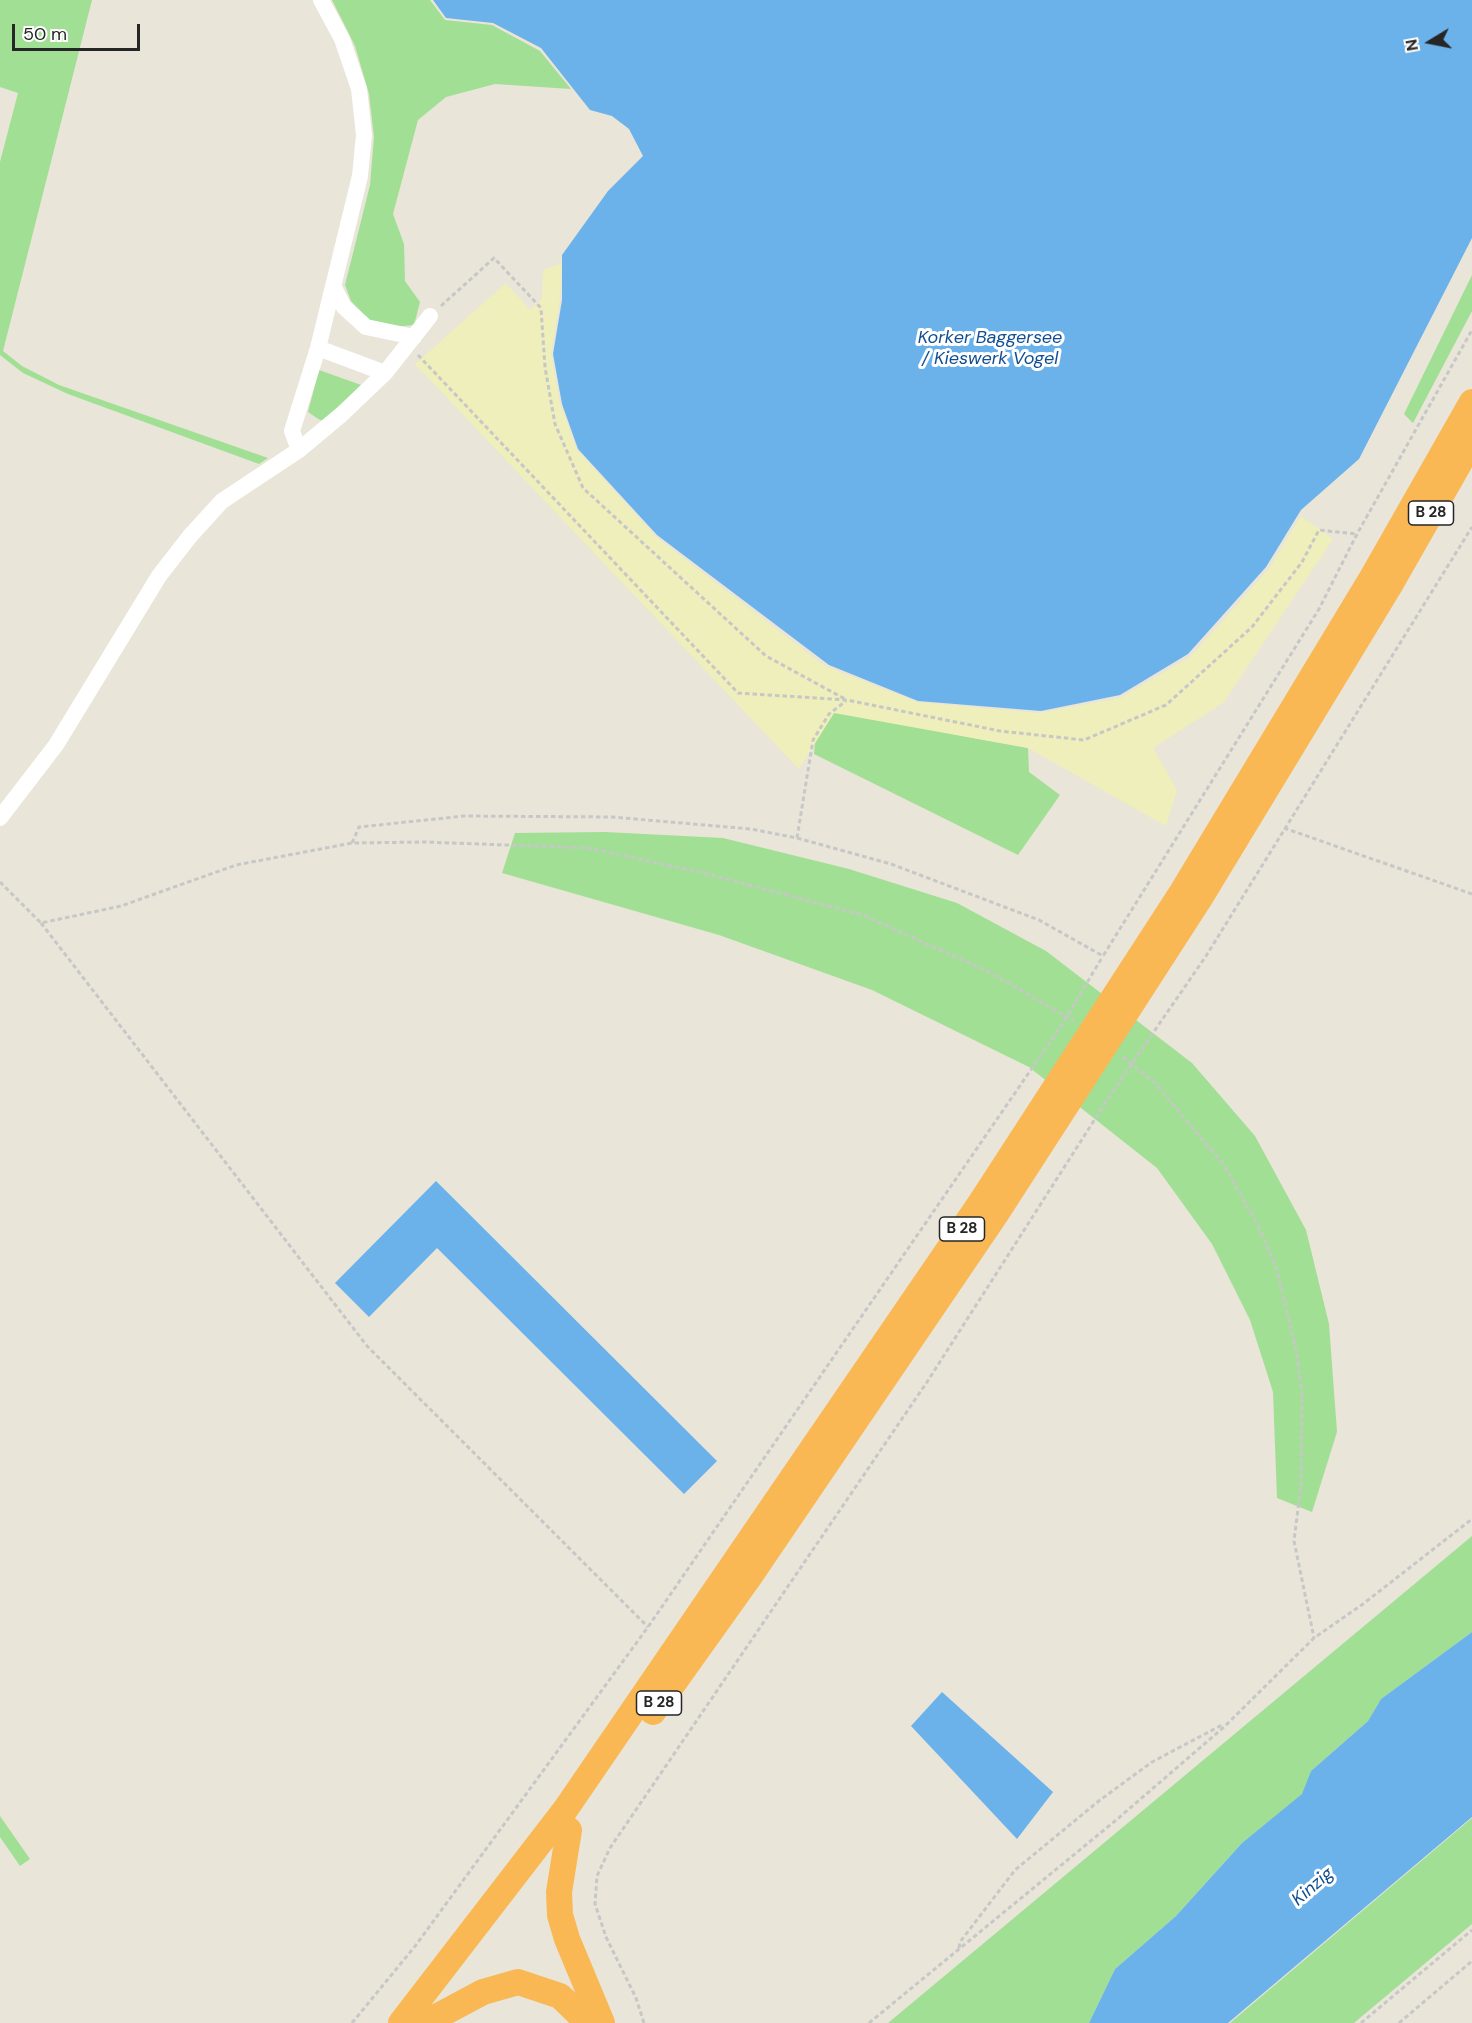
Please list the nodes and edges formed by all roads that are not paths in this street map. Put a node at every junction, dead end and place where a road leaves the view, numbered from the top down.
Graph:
1 (321, 0) edge
2 (333, 286) junction
3 (430, 316) road end
4 (411, 341) junction
5 (318, 348) junction
6 (385, 373) junction
7 (1472, 402) edge
8 (1472, 441) edge
9 (299, 450) junction
10 (0, 818) edge
11 (569, 1830) junction
12 (401, 2023) edge
13 (418, 2023) edge
14 (425, 2023) edge
15 (588, 2023) edge
16 (602, 2023) edge

1 - 2 lane
2 - 4 lane
2 - 5 lane
3 - 4 lane
4 - 6 lane
5 - 6 lane
5 - 9 lane
6 - 9 lane
7 - 12 highway, B 28
8 - 11 highway, B 28
9 - 10 lane
11 - 13 highway, B 28
11 - 16 highway
14 - 15 highway

